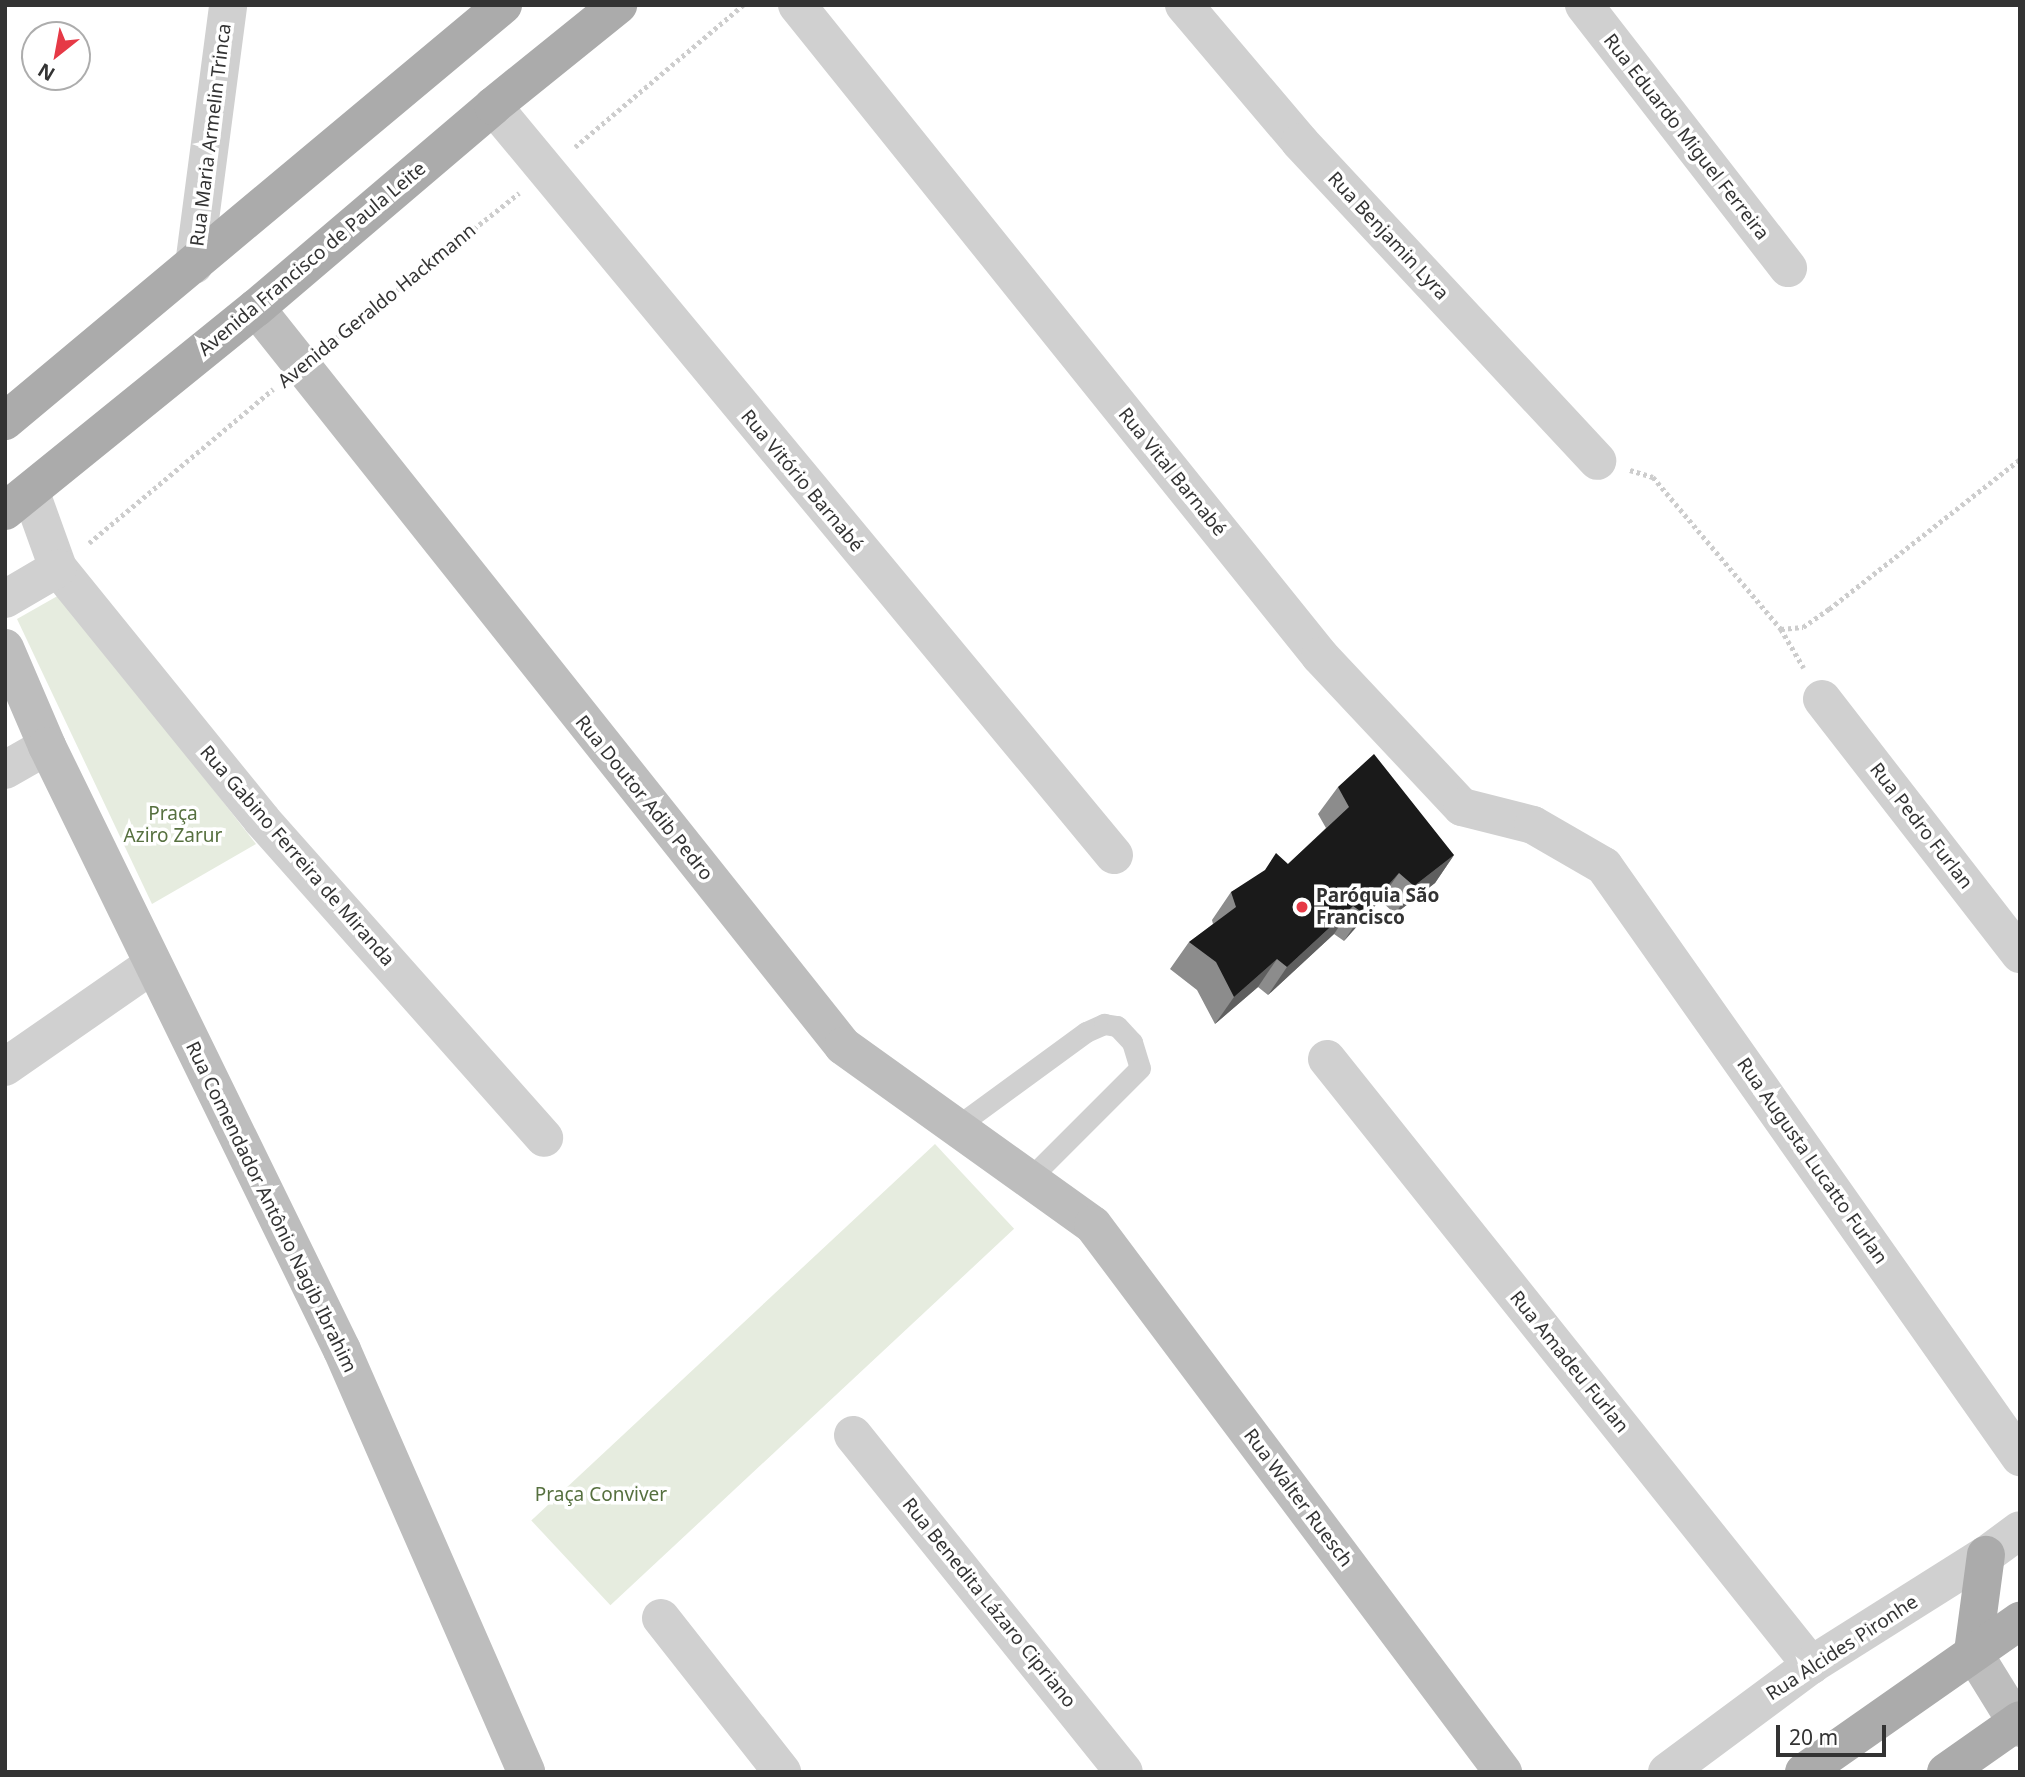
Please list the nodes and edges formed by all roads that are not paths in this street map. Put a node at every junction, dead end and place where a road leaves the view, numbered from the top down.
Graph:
1 (228, 5) edge
2 (503, 5) edge
3 (618, 5) edge
4 (797, 5) edge
5 (1184, 5) edge
6 (1584, 5) edge
7 (493, 106) junction
8 (194, 265) junction
9 (1788, 268) dead end
10 (256, 308) junction
11 (5, 421) edge
12 (1597, 461) road end
13 (18, 502) edge
14 (58, 568) junction
15 (5, 599) edge
16 (5, 648) edge
17 (1822, 699) road end
18 (47, 746) junction
19 (5, 770) edge
20 (1114, 855) dead end
21 (1604, 866) joint
22 (2020, 954) edge
23 (152, 965) junction
24 (1327, 1059) dead end
25 (5, 1067) edge
26 (956, 1127) junction
27 (544, 1138) dead end
28 (1029, 1179) junction
29 (1093, 1225) joint
30 (853, 1435) dead end
31 (2020, 1457) edge
32 (2020, 1530) edge
33 (1986, 1555) junction
34 (662, 1618) dead end
35 (2020, 1621) edge
36 (1973, 1652) junction
37 (1811, 1665) junction
38 (2018, 1724) edge
39 (526, 1772) edge
40 (782, 1772) edge
41 (1124, 1772) edge
42 (1503, 1772) edge
43 (1667, 1772) edge
44 (1804, 1772) edge
45 (1946, 1772) edge

1 - 8 street, Rua Maria Armelin Trinca
2 - 8 main road
3 - 7 main road, Avenida Francisco de Paula Leite
4 - 21 street, Rua Vital Barnabé
5 - 12 street, Rua Benjamin Lyra
6 - 9 street, Rua Eduardo Miguel Ferreira
7 - 10 main road, Avenida Francisco de Paula Leite
7 - 20 street, Rua Vitório Barnabé
8 - 11 main road
10 - 13 main road, Avenida Francisco de Paula Leite
10 - 26 main road, Rua Doutor Adib Pedro
13 - 14 street, Rua Gabino Ferreira de Miranda
14 - 15 street
14 - 27 street, Rua Gabino Ferreira de Miranda
16 - 18 main road, Rua Comendador Antônio Nagib Ibrahim
17 - 22 street, Rua Pedro Furlan
18 - 19 street
18 - 23 main road, Rua Comendador Antônio Nagib Ibrahim
21 - 31 street, Rua Augusta Lucatto Furlan
23 - 25 street
23 - 39 main road, Rua Comendador Antônio Nagib Ibrahim
24 - 37 street, Rua Amadeu Furlan
26 - 28 main road, Rua Doutor Adib Pedro
26 - 28 lane
28 - 29 main road, Rua Doutor Adib Pedro
29 - 42 main road, Rua Walter Ruesch
30 - 41 street, Rua Benedita Lázaro Cipriano
32 - 33 street, Rua Alcides Pironhe
33 - 36 main road
33 - 37 street, Rua Alcides Pironhe
34 - 40 street
35 - 36 main road
36 - 38 main road
36 - 44 main road
37 - 43 street, Rua Alcides Pironhe
38 - 45 main road

